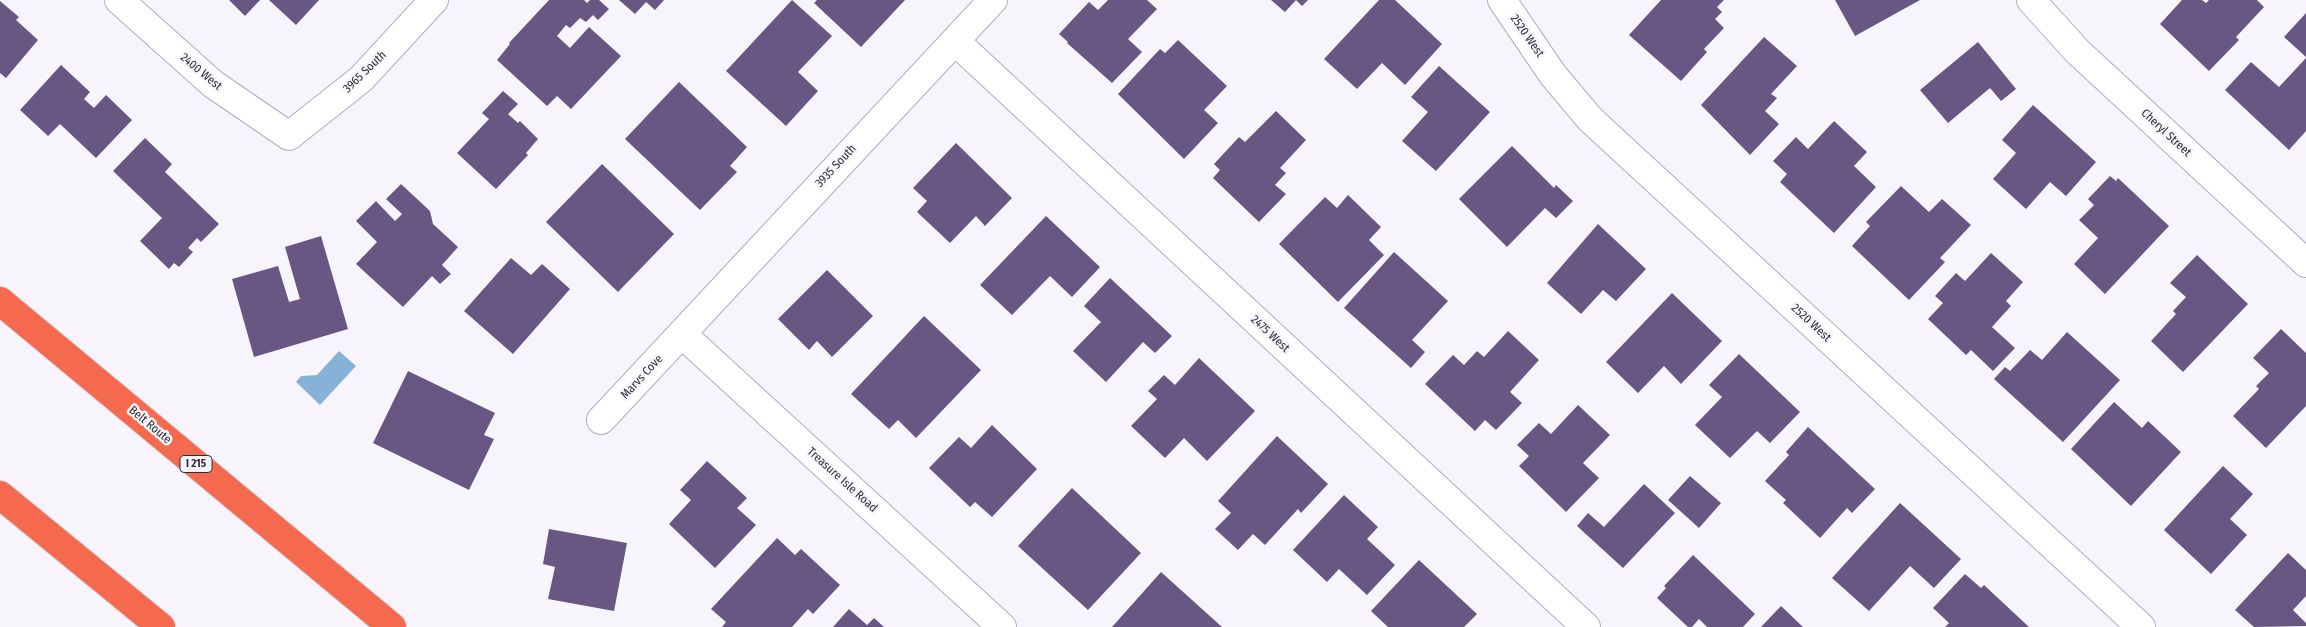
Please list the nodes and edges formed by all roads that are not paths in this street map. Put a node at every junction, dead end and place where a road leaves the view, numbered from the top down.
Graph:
1 (119, 0) edge
2 (434, 0) edge
3 (993, 0) edge
4 (1502, 0) edge
5 (2031, 0) edge
6 (955, 41) junction
7 (289, 136) joint
8 (2306, 263) edge
9 (0, 301) edge
10 (682, 334) junction
11 (601, 420) dead end
12 (0, 495) edge
13 (161, 627) edge
14 (392, 627) edge
15 (1002, 627) edge
16 (1586, 627) edge
17 (2141, 627) edge

1 - 7 street, 2400 West
2 - 7 street, 3965 South
3 - 6 street, 3935 South
4 - 17 street, 2520 West
5 - 8 street, Cheryl Street
6 - 10 street, 3935 South
6 - 16 street, 2475 West
9 - 14 highway, Belt Route / I 215
10 - 11 street, Marvs Cove
10 - 15 street, Treasure Isle Road
12 - 13 highway

